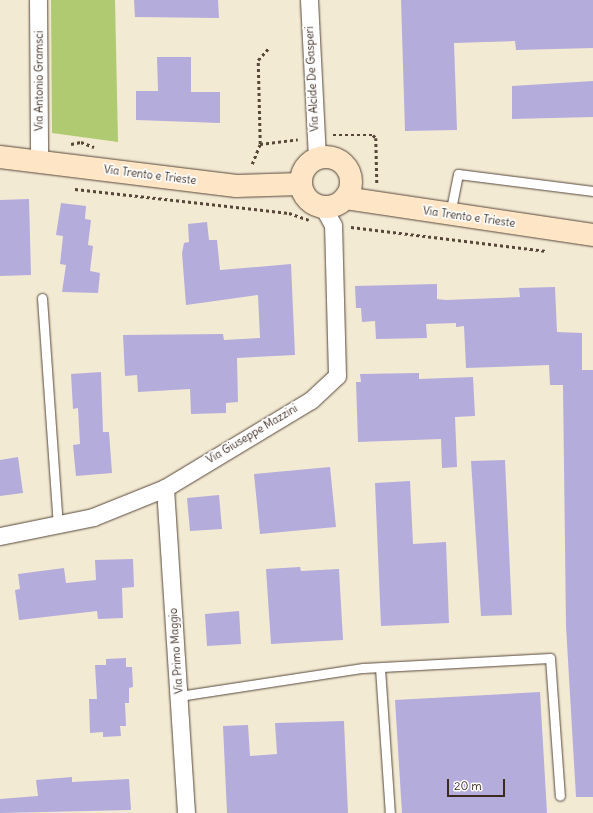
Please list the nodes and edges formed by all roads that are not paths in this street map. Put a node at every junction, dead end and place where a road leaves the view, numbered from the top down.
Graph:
1 (38, 0) edge
2 (309, 0) edge
3 (0, 157) edge
4 (317, 158) junction
5 (39, 162) junction
6 (300, 184) junction
7 (593, 191) edge
8 (345, 198) junction
9 (450, 215) junction
10 (328, 216) junction
11 (593, 235) edge
12 (42, 298) dead end
13 (165, 488) junction
14 (58, 526) junction
15 (0, 536) edge
16 (380, 668) junction
17 (179, 696) junction
18 (560, 796) dead end
19 (186, 813) edge
20 (390, 813) edge

1 - 5 street, Via Antonio Gramsci
2 - 4 street, Via Alcide De Gasperi
3 - 5 street, Via Trento e Trieste
4 - 6 street
4 - 8 street
5 - 6 street, Via Trento e Trieste
6 - 10 street
7 - 9 lane
8 - 9 street, Via Trento e Trieste
8 - 10 street
9 - 11 street, Via Trento e Trieste
10 - 13 street, Via Giuseppe Mazzini
12 - 14 lane
13 - 14 street, Via Giuseppe Mazzini
13 - 17 street, Via Primo Maggio
14 - 15 street, Via Giuseppe Mazzini
16 - 17 lane
16 - 18 lane
16 - 20 lane
17 - 19 street, Via Primo Maggio

